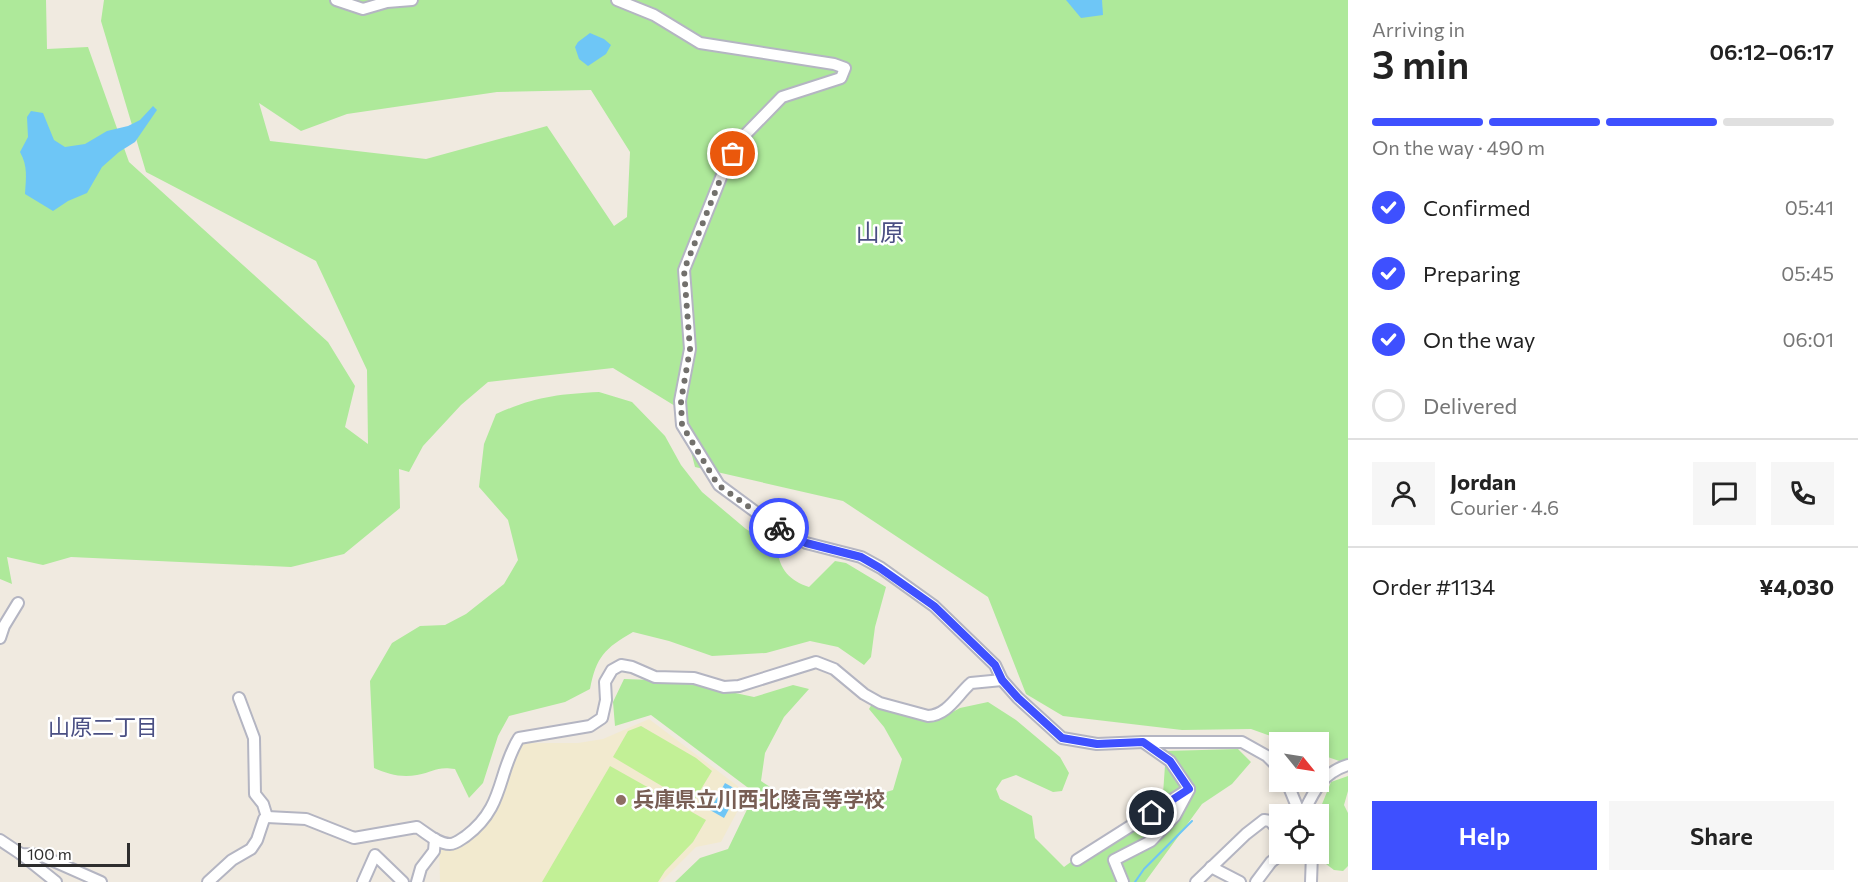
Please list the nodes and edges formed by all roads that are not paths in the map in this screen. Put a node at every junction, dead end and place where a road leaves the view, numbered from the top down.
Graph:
1 (336, 0) edge
2 (412, 0) edge
3 (617, 0) edge
4 (18, 603) dead end
5 (0, 638) edge
6 (1002, 680) junction
7 (239, 698) dead end
8 (1143, 742) junction
9 (1269, 758) edge
10 (1348, 765) edge
11 (1189, 789) junction
12 (1307, 804) edge
13 (267, 817) junction
14 (1269, 821) edge
15 (435, 839) junction
16 (0, 840) edge
17 (21, 854) junction
18 (1077, 860) dead end
19 (1270, 864) edge
20 (1312, 864) edge
21 (1211, 867) junction
22 (56, 882) edge
23 (101, 882) edge
24 (208, 882) edge
25 (363, 882) edge
26 (403, 882) edge
27 (417, 882) edge
28 (1123, 882) edge
29 (1196, 882) edge
30 (1240, 882) edge
31 (1256, 882) edge
32 (1311, 882) edge

1 - 2 street
3 - 6 street
4 - 5 street
6 - 8 street
6 - 15 street
7 - 13 street
8 - 9 street
8 - 11 street
10 - 12 street
11 - 18 street
11 - 28 street
13 - 15 street
13 - 24 street
14 - 21 street
15 - 27 street
16 - 17 street
17 - 22 street
17 - 23 street
19 - 31 street
20 - 32 street
21 - 29 street
21 - 30 street
25 - 26 street

